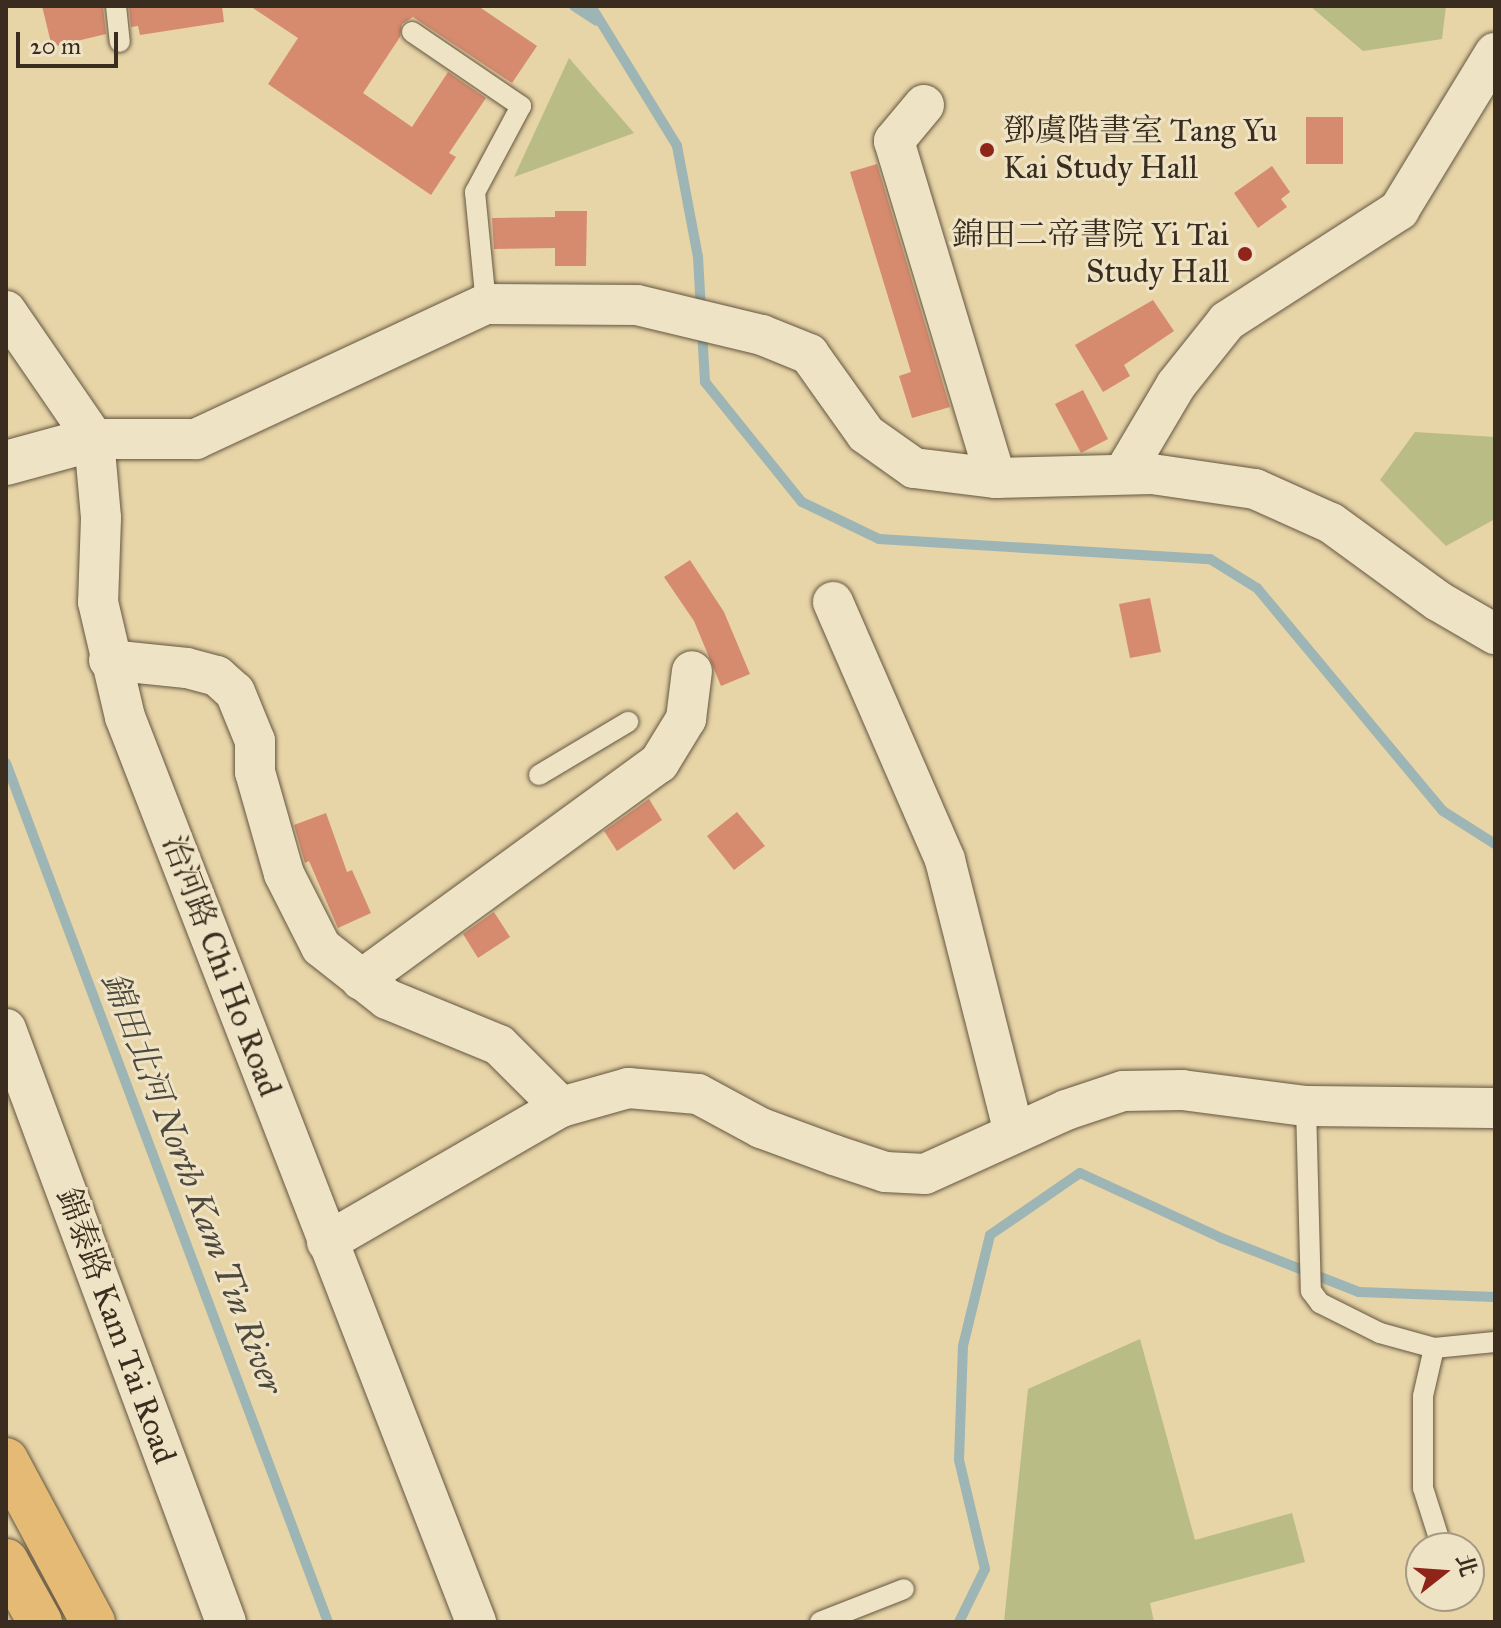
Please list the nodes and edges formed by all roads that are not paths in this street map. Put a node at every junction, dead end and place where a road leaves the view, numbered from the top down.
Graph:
1 (116, 6) edge
2 (412, 32) dead end
3 (120, 42) dead end
4 (1495, 53) edge
5 (924, 105) dead end
6 (486, 304) junction
7 (6, 311) edge
8 (94, 439) junction
9 (19, 458) edge
10 (1124, 473) junction
11 (996, 478) junction
12 (833, 602) dead end
13 (1495, 634) edge
14 (109, 660) junction
15 (692, 671) dead end
16 (628, 722) dead end
17 (539, 775) dead end
18 (361, 980) junction
19 (6, 1029) edge
20 (1306, 1106) junction
21 (561, 1107) junction
22 (1495, 1108) edge
23 (1014, 1132) junction
24 (327, 1242) junction
25 (1495, 1342) edge
26 (1434, 1348) junction
27 (6, 1460) edge
28 (1437, 1532) edge
29 (6, 1561) edge
30 (904, 1589) dead end
31 (40, 1622) edge
32 (93, 1622) edge
33 (226, 1622) edge
34 (476, 1622) edge
35 (820, 1622) edge

1 - 3 lane
2 - 6 lane
4 - 10 street
5 - 11 street
6 - 8 street
6 - 11 street
7 - 8 street, 治河路 Chi Ho Road
8 - 9 street
8 - 14 street, 治河路 Chi Ho Road
10 - 11 street
10 - 13 street
12 - 23 street
14 - 18 street
14 - 24 street, 治河路 Chi Ho Road
15 - 18 street
16 - 17 lane
18 - 21 street
19 - 33 street, 錦泰路 Kam Tai Road
20 - 22 street
20 - 23 street
20 - 26 lane
21 - 23 street
21 - 24 street
24 - 34 street, 治河路 Chi Ho Road
25 - 26 lane
26 - 28 lane
27 - 32 main road
29 - 31 main road
30 - 35 lane

